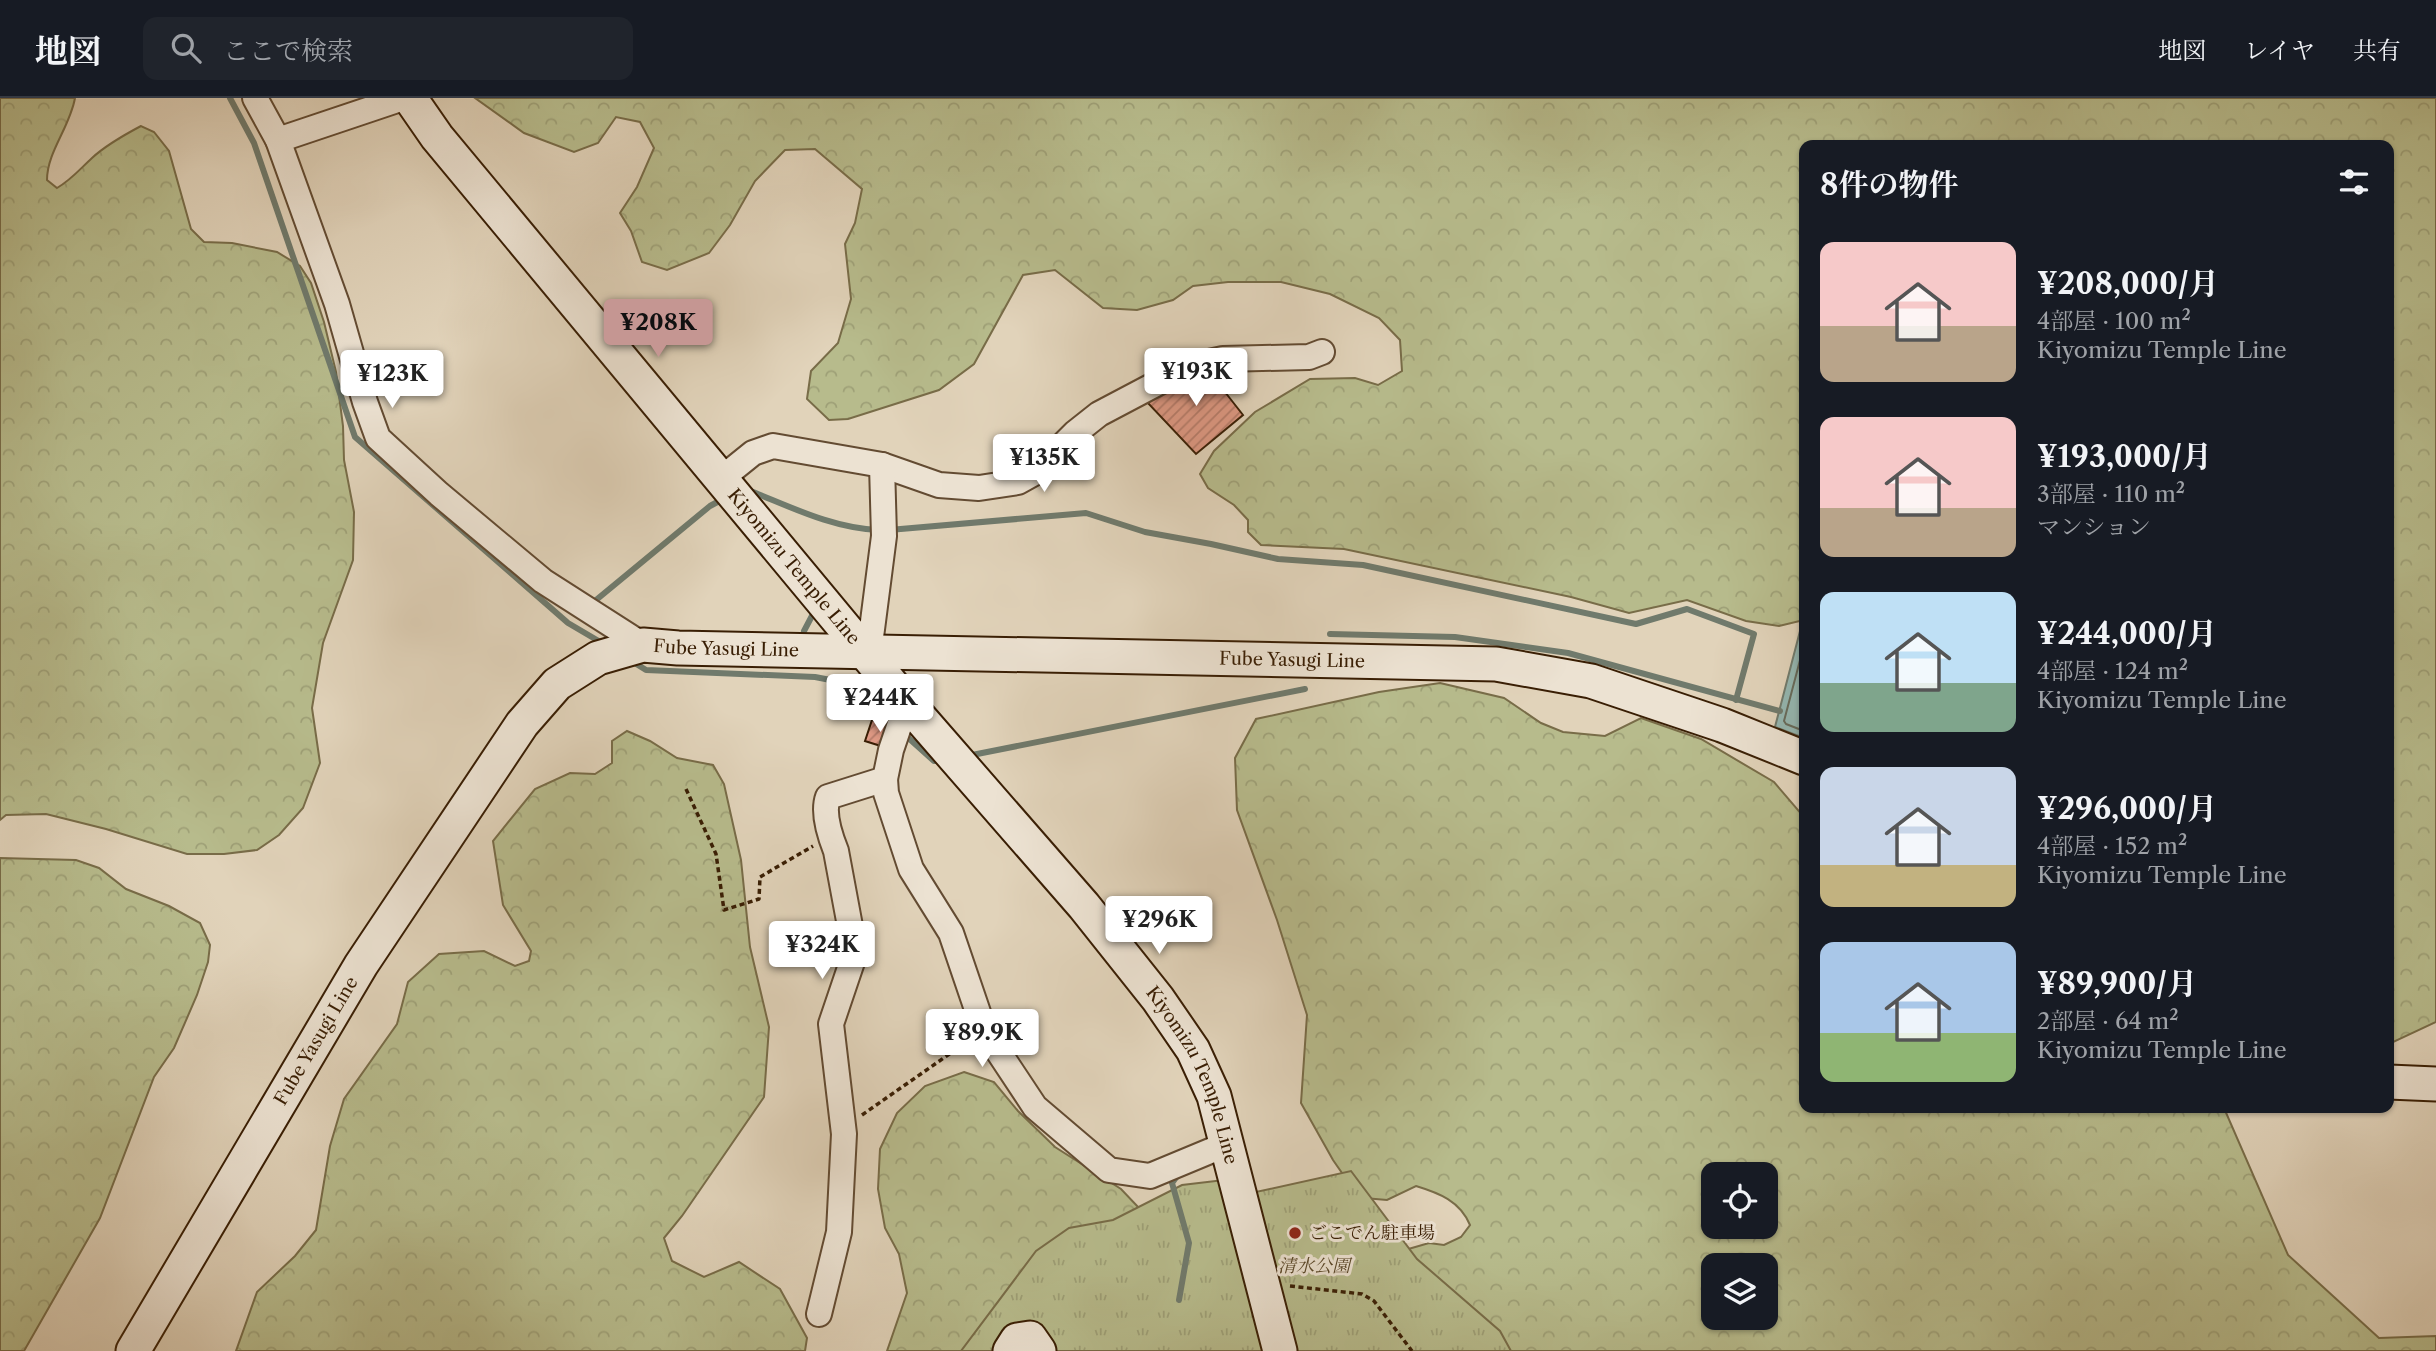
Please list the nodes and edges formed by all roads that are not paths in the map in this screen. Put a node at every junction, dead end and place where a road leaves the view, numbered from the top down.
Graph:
1 (255, 98) edge
2 (403, 98) edge
3 (410, 98) edge
4 (278, 140) junction
5 (1322, 352) dead end
6 (882, 465) junction
7 (722, 478) junction
8 (643, 645) junction
9 (864, 651) junction
10 (907, 703) junction
11 (1799, 756) edge
12 (885, 779) junction
13 (2394, 1082) edge
14 (2436, 1084) edge
15 (1227, 1144) junction
16 (819, 1314) dead end
17 (133, 1351) edge
18 (1010, 1351) edge
19 (1039, 1351) edge
20 (1280, 1351) edge

1 - 4 street
2 - 4 street
3 - 7 main road, Kiyomizu Temple Line
4 - 8 street
5 - 6 street
6 - 7 street
6 - 9 street
7 - 9 main road, Kiyomizu Temple Line
8 - 9 main road, Fube Yasugi Line
8 - 17 main road, Fube Yasugi Line
9 - 10 main road, Kiyomizu Temple Line
9 - 11 main road, Fube Yasugi Line
10 - 12 street
10 - 15 main road, Kiyomizu Temple Line
12 - 15 street
12 - 16 street
13 - 14 main road
15 - 20 main road, Kiyomizu Temple Line
18 - 19 main road

